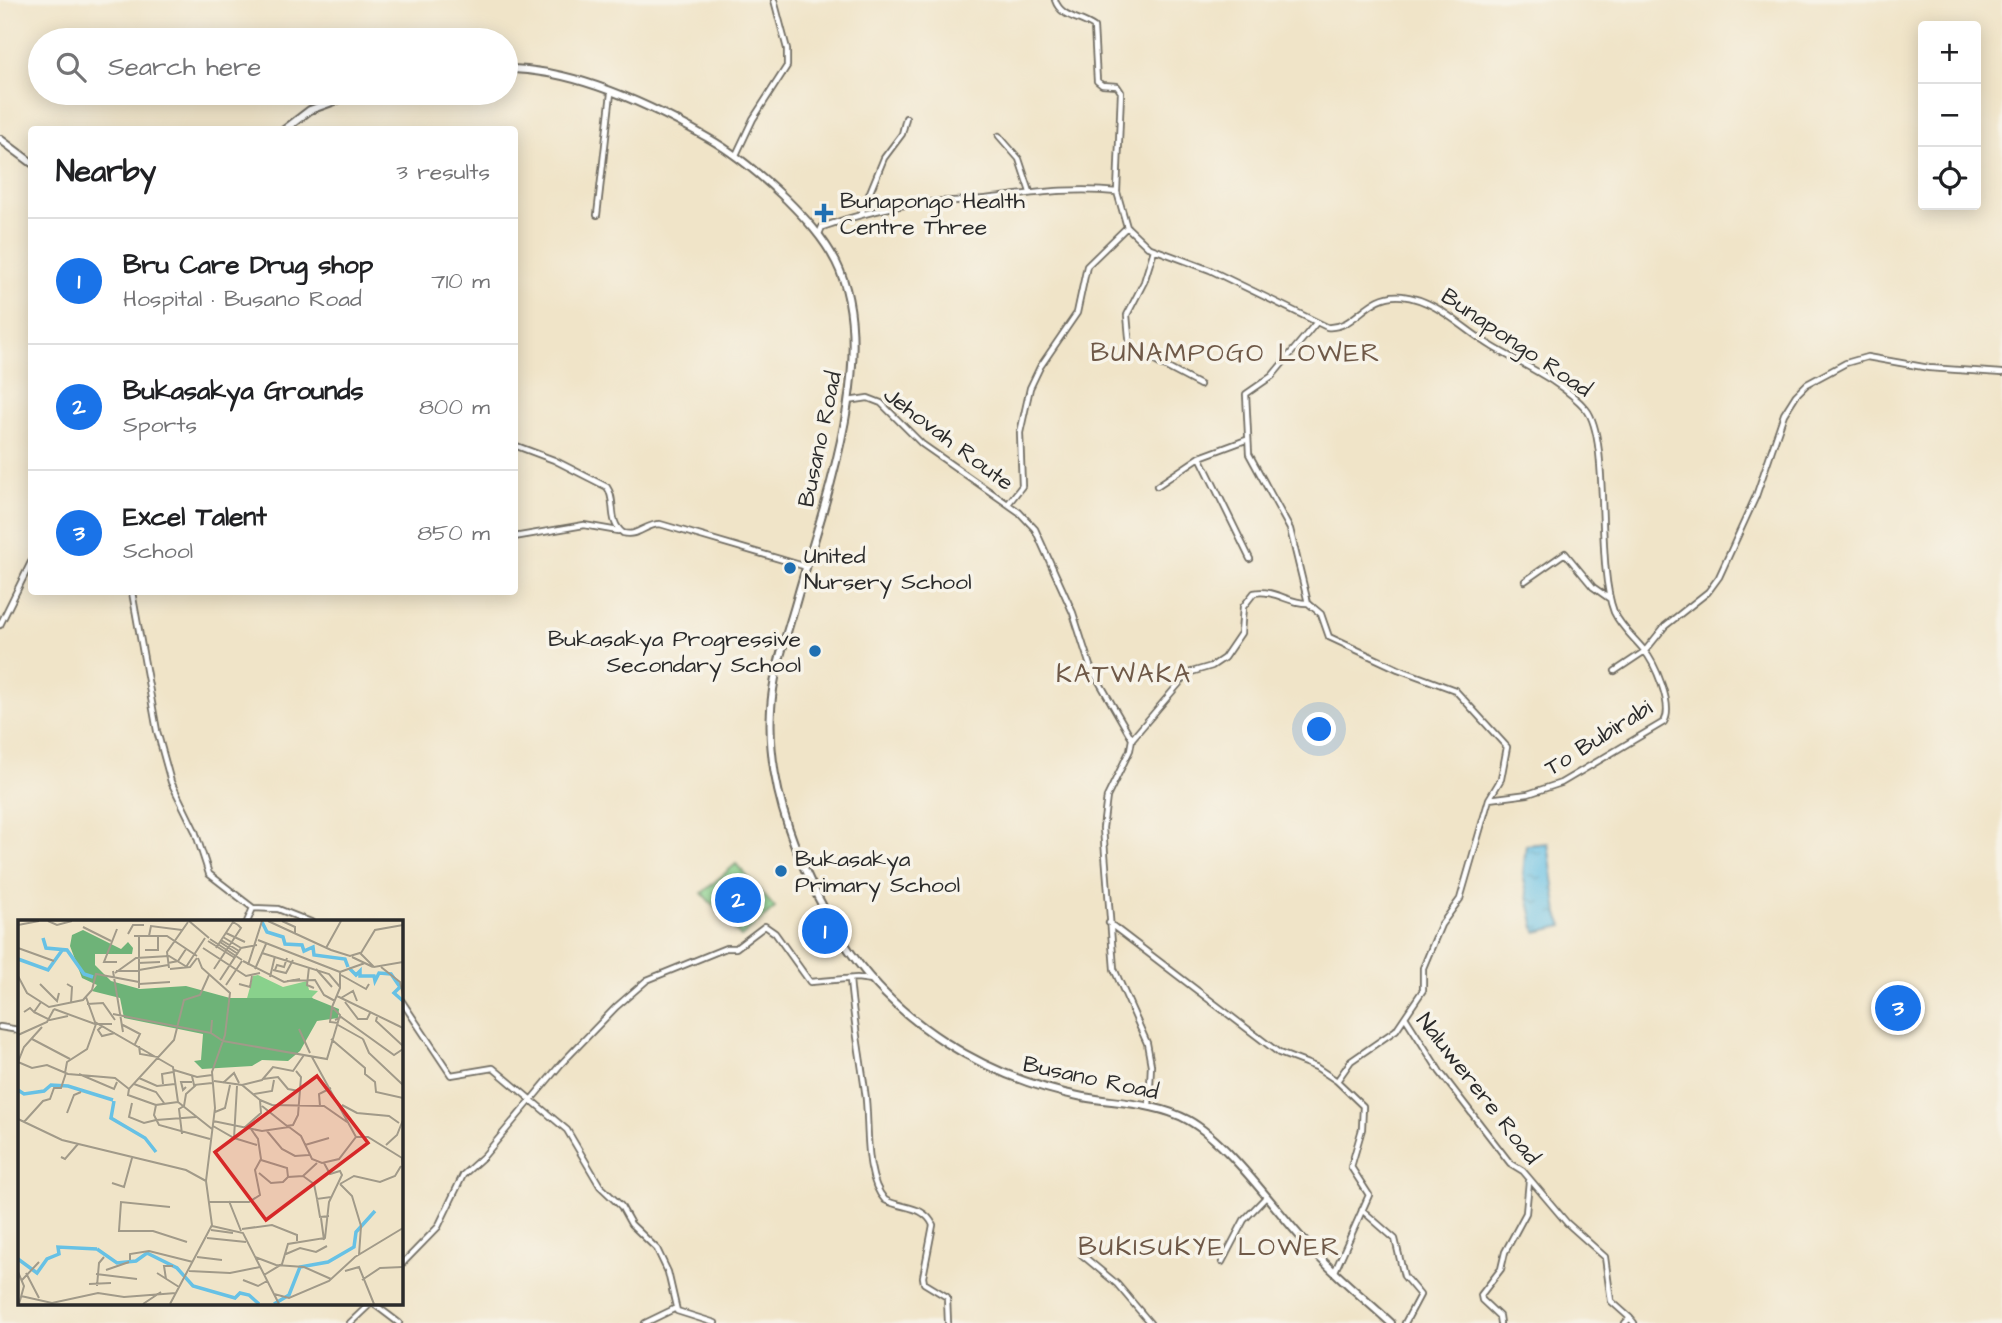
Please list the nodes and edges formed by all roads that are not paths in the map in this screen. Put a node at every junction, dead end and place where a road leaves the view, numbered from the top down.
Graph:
1 (774, 0) edge
2 (1055, 0) edge
3 (518, 70) edge
4 (611, 93) junction
5 (324, 105) edge
6 (906, 118) dead end
7 (289, 126) edge
8 (999, 136) dead end
9 (0, 139) edge
10 (736, 155) junction
11 (28, 160) edge
12 (1117, 191) junction
13 (1030, 192) junction
14 (597, 215) dead end
15 (861, 215) junction
16 (1127, 227) junction
17 (819, 234) junction
18 (1154, 250) junction
19 (1316, 323) junction
20 (2002, 373) edge
21 (1200, 385) dead end
22 (848, 401) junction
23 (1246, 440) junction
24 (518, 447) edge
25 (1200, 457) junction
26 (1157, 486) dead end
27 (1008, 504) junction
28 (619, 531) junction
29 (518, 536) edge
30 (1250, 559) dead end
31 (807, 567) junction
32 (28, 568) edge
33 (1525, 581) dead end
34 (133, 595) edge
35 (1611, 600) junction
36 (1308, 603) junction
37 (0, 625) edge
38 (1645, 651) junction
39 (1615, 671) dead end
40 (1132, 739) junction
41 (1489, 799) junction
42 (253, 908) junction
43 (248, 920) edge
44 (306, 920) edge
45 (1109, 923) junction
46 (850, 979) junction
47 (872, 980) junction
48 (402, 1002) edge
49 (1405, 1017) junction
50 (0, 1027) edge
51 (18, 1030) edge
52 (1337, 1081) junction
53 (529, 1100) junction
54 (1149, 1108) junction
55 (1529, 1181) junction
56 (1266, 1197) junction
57 (1362, 1210) junction
58 (1082, 1255) dead end
59 (1222, 1262) dead end
60 (402, 1264) edge
61 (1335, 1271) junction
62 (370, 1306) edge
63 (375, 1306) edge
64 (677, 1308) junction
65 (1632, 1321) edge
66 (350, 1323) edge
67 (399, 1323) edge
68 (645, 1323) edge
69 (715, 1323) edge
70 (948, 1323) edge
71 (1150, 1323) edge
72 (1391, 1323) edge
73 (1405, 1323) edge
74 (1500, 1323) edge
75 (1625, 1323) edge

1 - 10 street
2 - 12 street
3 - 4 street, Busano Road
4 - 10 street, Busano Road
4 - 14 street
5 - 7 street
6 - 15 street
8 - 13 street
9 - 11 street
10 - 17 street, Busano Road
12 - 13 street
12 - 16 street
13 - 15 street
15 - 17 street
16 - 18 street
16 - 27 street
17 - 22 street, Busano Road
18 - 19 street
18 - 21 street
19 - 23 street
19 - 35 street, Bunapongo Road
20 - 38 street
22 - 27 street, Jehovah Route
22 - 31 street, Busano Road
23 - 25 street
23 - 36 street
24 - 28 street
25 - 26 street
25 - 30 street
27 - 40 street, Jehovah Route
28 - 29 street
28 - 31 street
31 - 47 street, Busano Road
32 - 37 street
33 - 35 street
34 - 42 street
35 - 38 street, Bunapongo Road
36 - 40 street
36 - 41 street
38 - 39 street
38 - 41 street, To Bubirabi
40 - 45 street
41 - 49 street
42 - 43 street
42 - 44 street
45 - 52 street
45 - 54 street
46 - 47 street
46 - 53 street
46 - 70 street
47 - 54 street, Busano Road
48 - 53 street
49 - 52 street, Naluwerere Road
49 - 55 street, Naluwerere Road
50 - 51 street
52 - 57 street
53 - 60 street
53 - 64 street
54 - 56 street, Busano Road
55 - 65 street, Naluwerere Road
55 - 74 street
56 - 59 street
56 - 61 street, Busano Road
57 - 61 street
57 - 73 street
58 - 71 street
61 - 72 street, Busano Road
62 - 66 street
63 - 67 street
64 - 68 street
64 - 69 street
65 - 75 street

